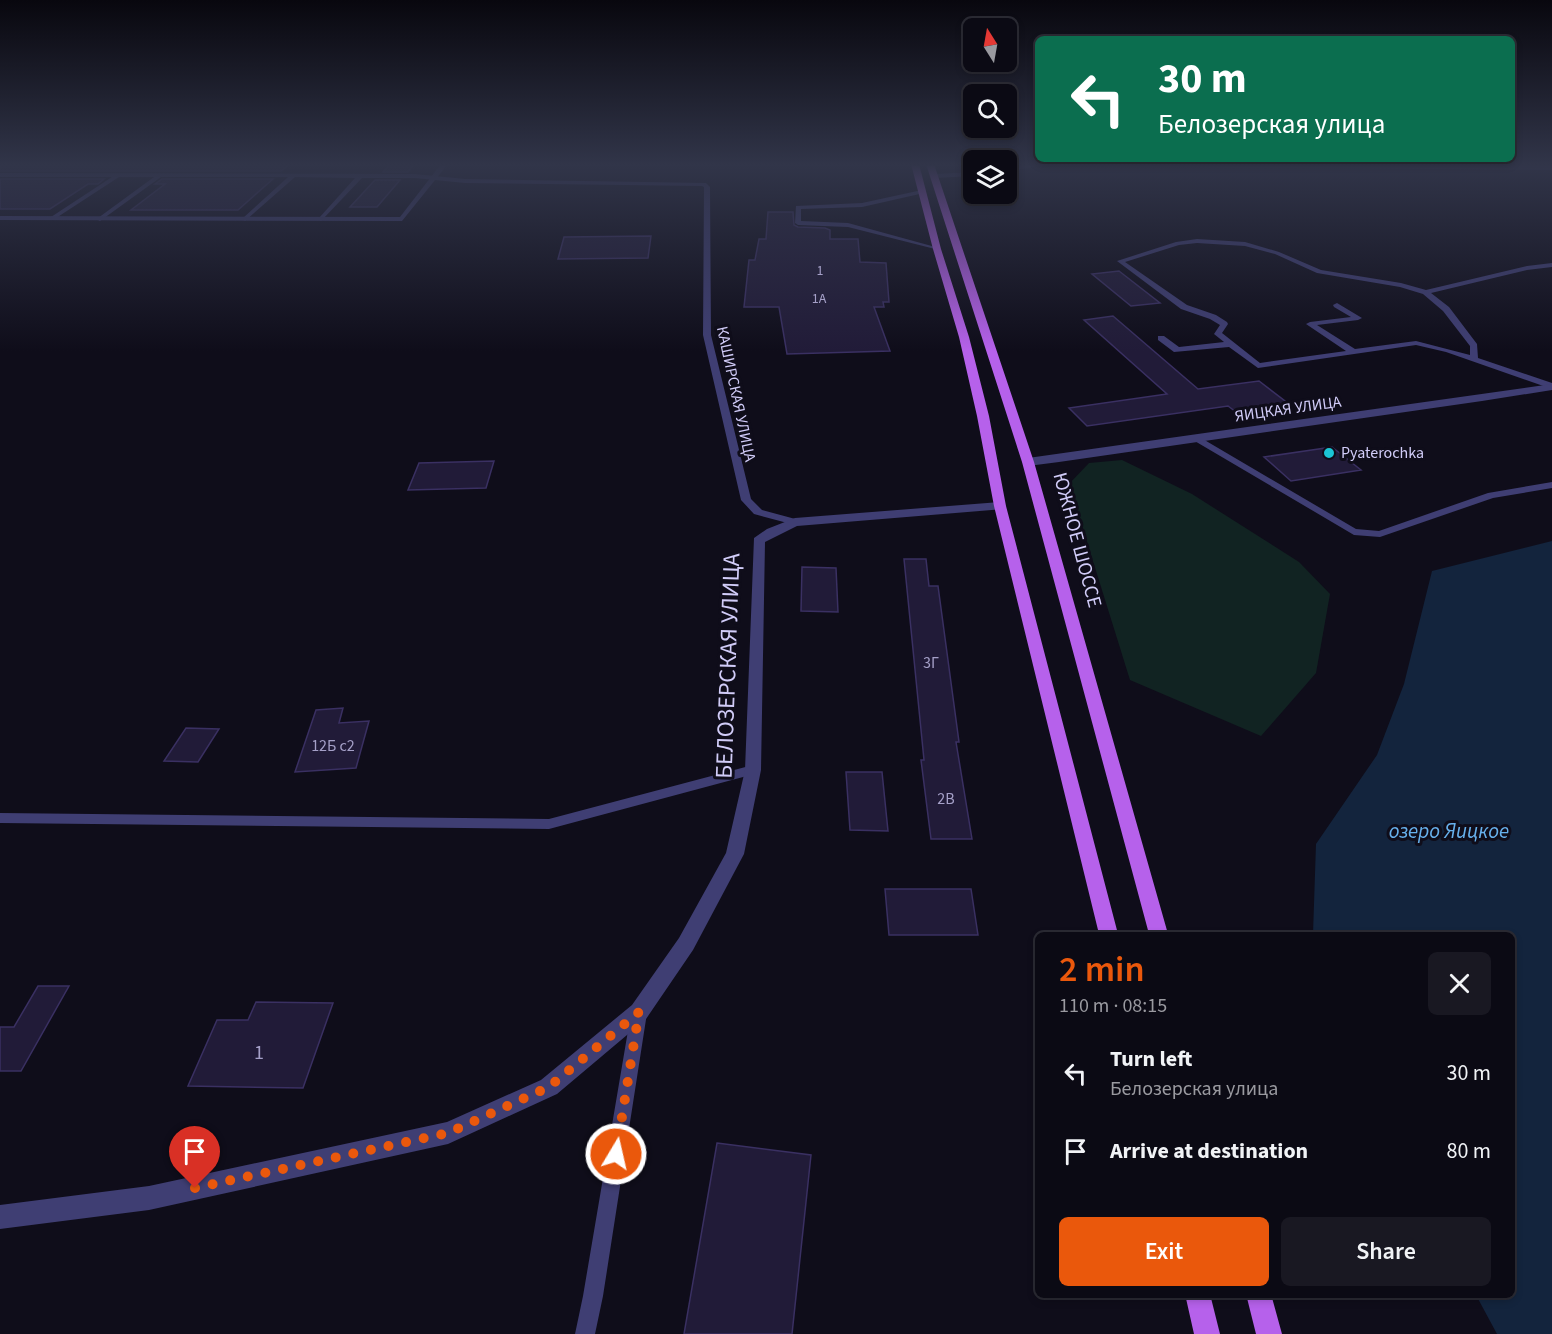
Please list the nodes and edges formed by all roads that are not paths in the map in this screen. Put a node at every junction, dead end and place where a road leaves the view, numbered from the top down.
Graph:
1 (707, 226) edge
2 (853, 226) edge
3 (931, 226) edge
4 (951, 226) edge
5 (937, 249) junction
6 (1552, 265) edge
7 (1426, 292) junction
8 (1337, 304) dead end
9 (1161, 338) dead end
10 (1231, 345) junction
11 (1354, 352) junction
12 (1474, 359) junction
13 (1552, 386) edge
14 (1196, 438) junction
15 (1028, 462) junction
16 (1552, 485) edge
17 (1000, 506) junction
18 (795, 522) junction
19 (753, 770) junction
20 (0, 818) edge
21 (1108, 932) edge
22 (1158, 932) edge
23 (639, 1012) junction
24 (0, 1217) edge
25 (1198, 1298) edge
26 (1259, 1298) edge
27 (585, 1334) edge
28 (1207, 1334) edge
29 (1269, 1334) edge

1 - 18 lane, КАШИРСКАЯ УЛИЦА
2 - 5 lane
3 - 5 main road
4 - 15 main road, ЮЖНОЕ ШОССЕ
5 - 17 main road
6 - 7 lane
7 - 10 lane
7 - 12 lane
8 - 11 lane
9 - 10 lane
10 - 11 lane
11 - 12 lane
12 - 13 lane
13 - 14 street, ЯИЦКАЯ УЛИЦА
14 - 15 street, ЯИЦКАЯ УЛИЦА
14 - 16 lane
15 - 22 main road, ЮЖНОЕ ШОССЕ
17 - 18 street, БЕЛОЗЕРСКАЯ УЛИЦА
17 - 21 main road
18 - 19 street, БЕЛОЗЕРСКАЯ УЛИЦА
19 - 20 lane
19 - 23 street, БЕЛОЗЕРСКАЯ УЛИЦА
23 - 24 street, БЕЛОЗЕРСКАЯ УЛИЦА
23 - 27 lane
25 - 28 main road
26 - 29 main road

